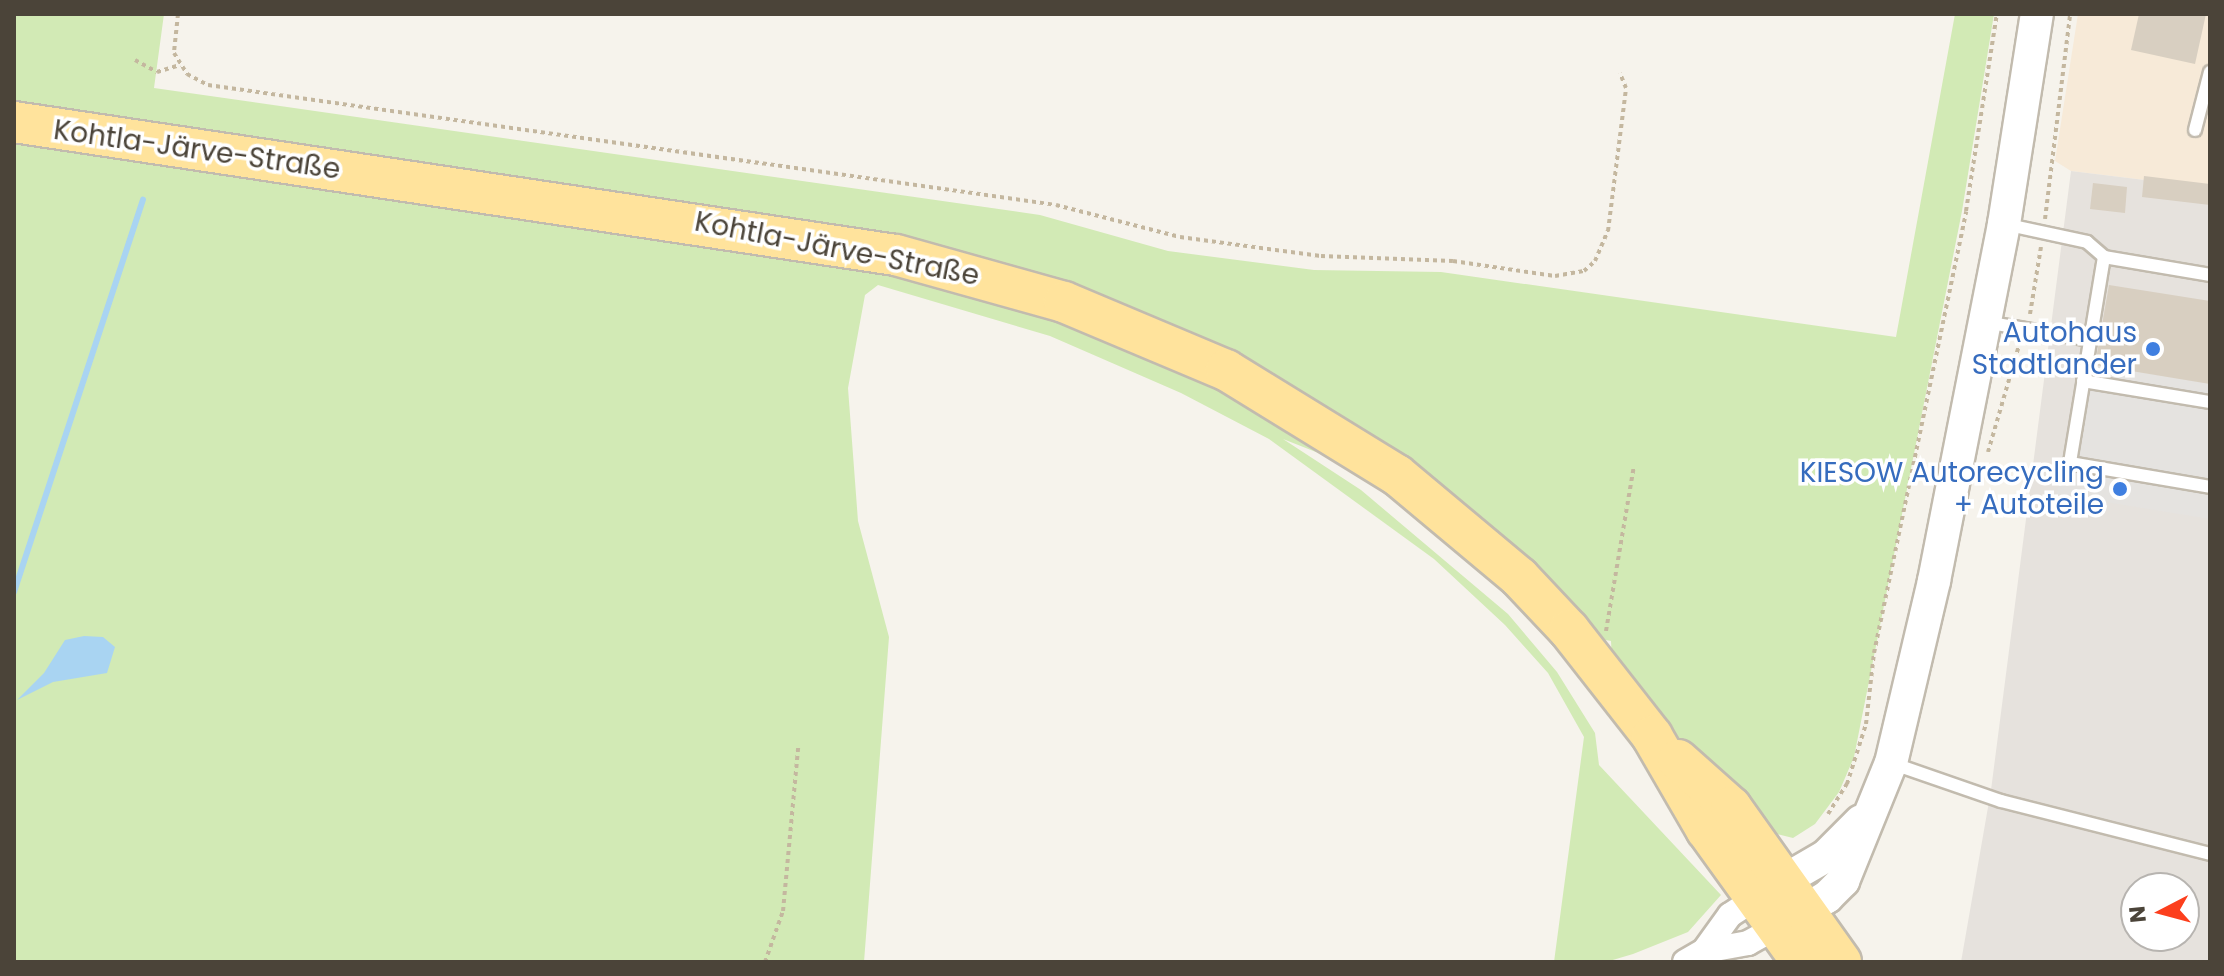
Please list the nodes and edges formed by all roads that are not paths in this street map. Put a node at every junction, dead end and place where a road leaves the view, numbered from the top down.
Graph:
1 (2037, 14) edge
2 (2210, 72) edge
3 (14, 122) edge
4 (2195, 130) dead end
5 (2004, 224) junction
6 (2104, 257) junction
7 (2210, 275) edge
8 (1985, 322) junction
9 (2090, 340) junction
10 (2083, 381) junction
11 (2210, 402) edge
12 (2210, 487) edge
13 (1891, 763) junction
14 (2210, 854) edge
15 (1781, 903) junction
16 (1694, 957) edge
17 (1802, 962) edge
18 (1841, 962) edge

1 - 5 street
2 - 4 lane
3 - 15 main road, Kohtla-Järve-Straße
5 - 6 lane
5 - 8 street
6 - 7 lane
6 - 9 lane
8 - 9 lane
8 - 13 street
9 - 10 lane
10 - 11 lane
10 - 12 lane
13 - 14 lane
13 - 15 street
15 - 16 street
15 - 16 street
15 - 17 main road, Kohtla-Järve-Straße
15 - 18 main road, Kohtla-Järve-Straße

